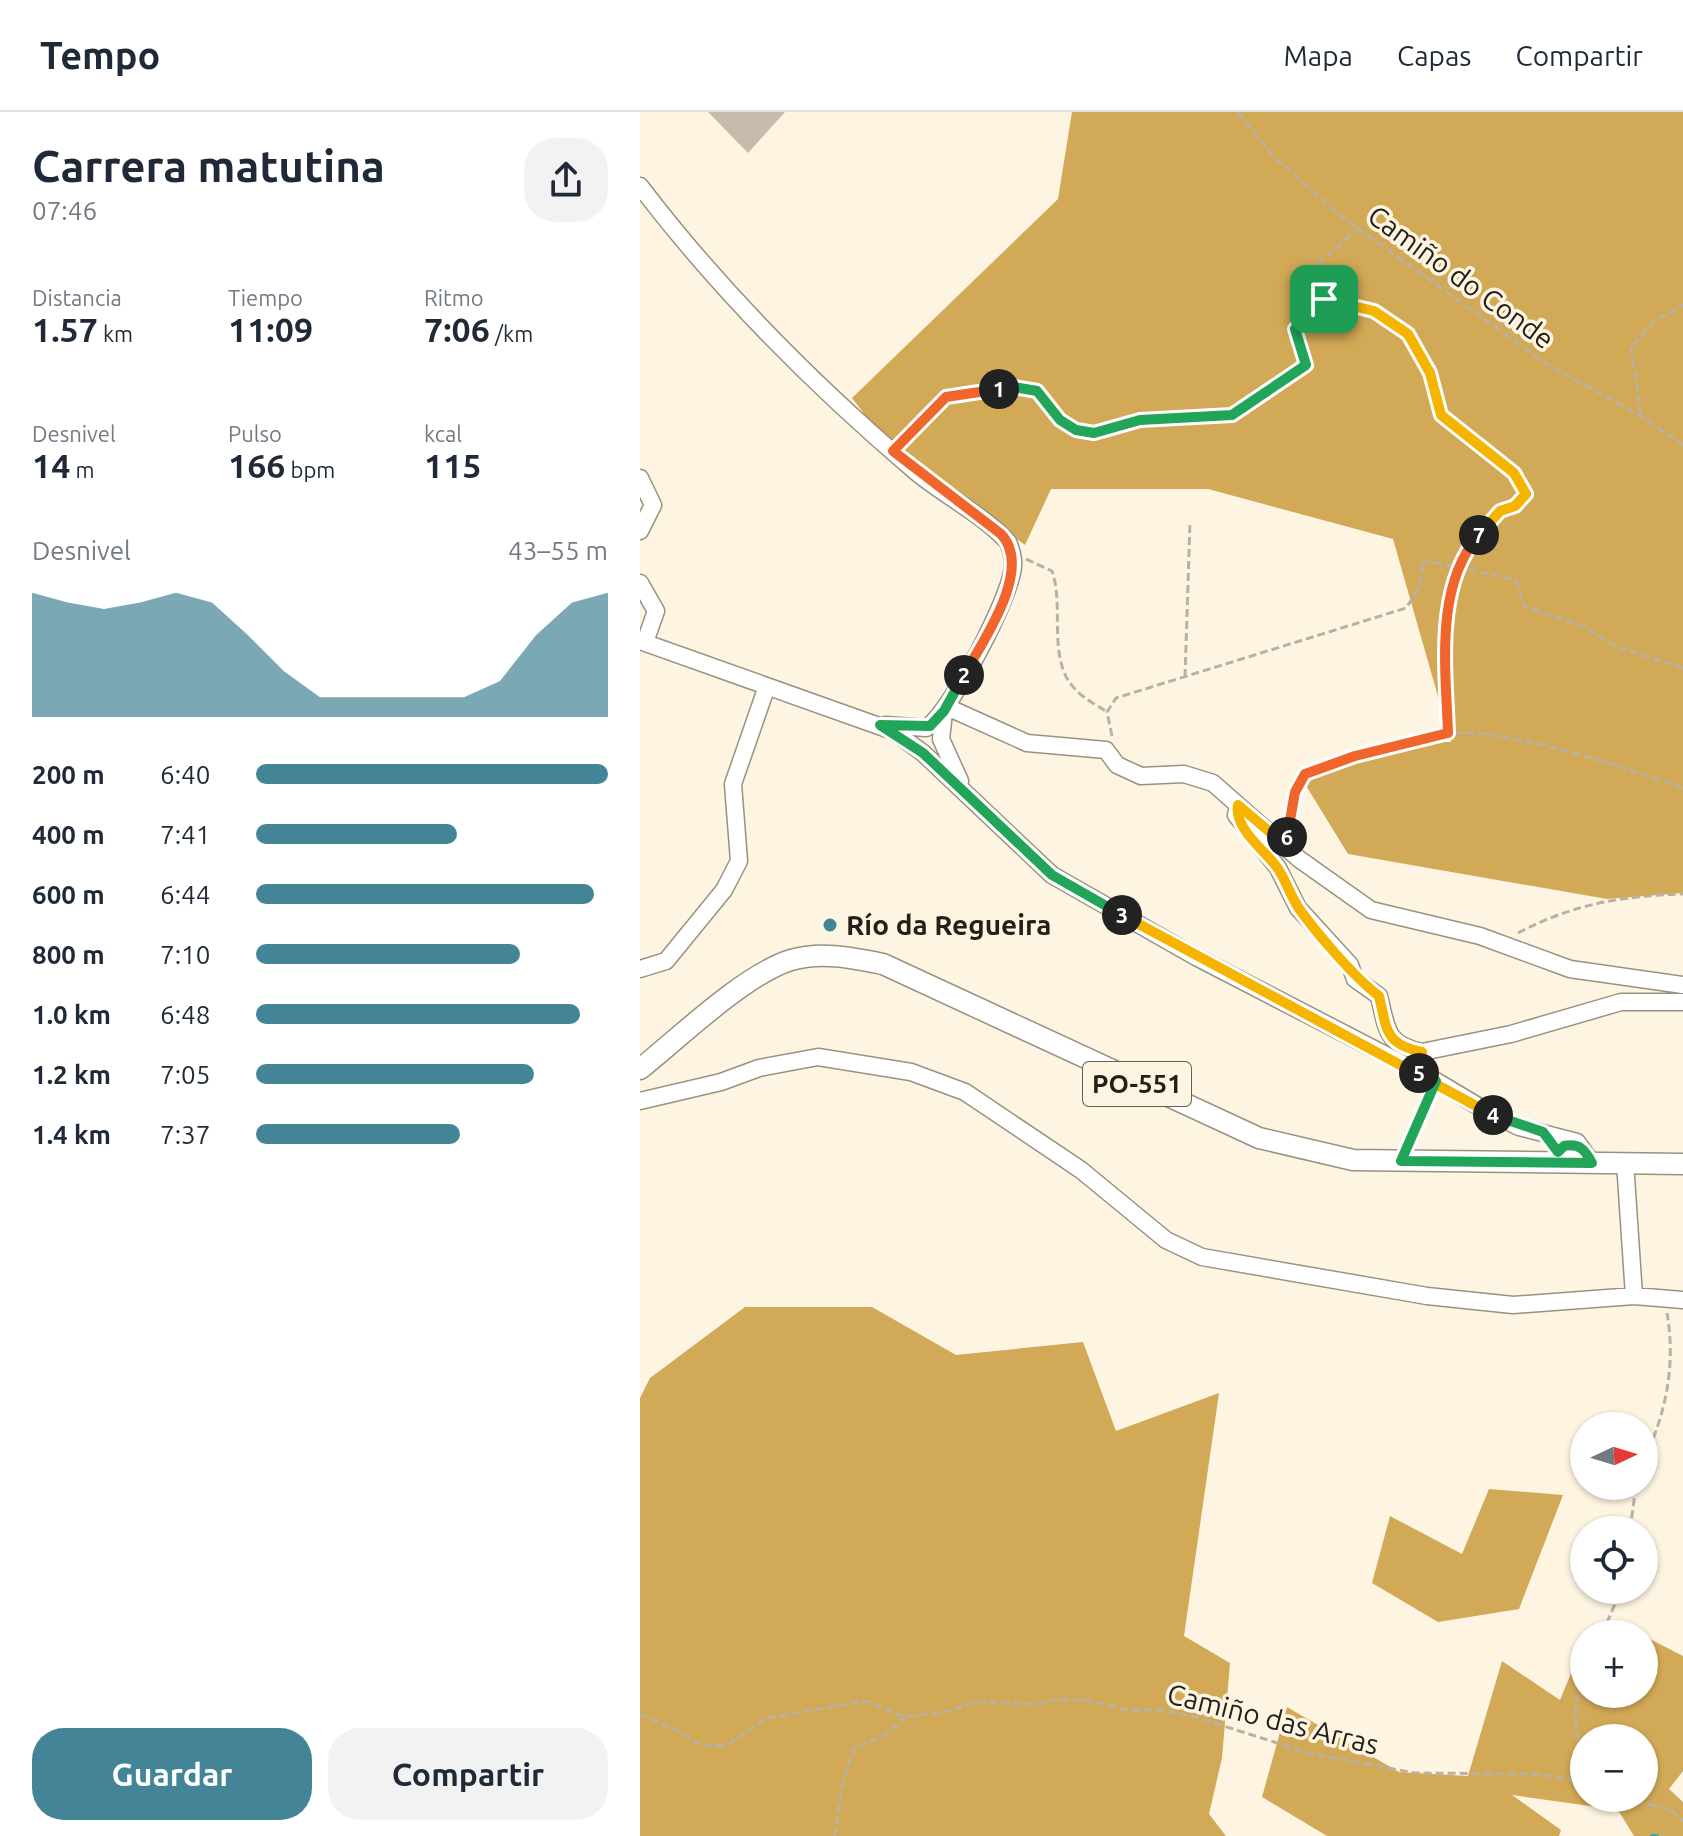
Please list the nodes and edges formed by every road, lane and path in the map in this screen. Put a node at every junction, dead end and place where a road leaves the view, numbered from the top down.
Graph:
1 (1238, 112) edge
2 (640, 186) edge
3 (1358, 228) junction
4 (1324, 299) junction
5 (1683, 305) edge
6 (1641, 416) junction
7 (1683, 445) edge
8 (893, 451) junction
9 (640, 478) edge
10 (1190, 522) dead end
11 (640, 531) edge
12 (1012, 553) junction
13 (1460, 566) junction
14 (640, 583) edge
15 (642, 641) edge
16 (1683, 668) edge
17 (1185, 677) junction
18 (767, 686) junction
19 (946, 709) junction
20 (1107, 712) junction
21 (880, 725) junction
22 (926, 728) junction
23 (1448, 733) junction
24 (1112, 738) dead end
25 (941, 739) junction
26 (909, 743) junction
27 (932, 761) junction
28 (1683, 788) edge
29 (968, 795) junction
30 (1238, 805) junction
31 (1284, 844) junction
32 (1683, 894) edge
33 (1500, 943) junction
34 (640, 969) edge
35 (1683, 985) edge
36 (1683, 1002) edge
37 (1422, 1052) junction
38 (1409, 1068) junction
39 (640, 1069) edge
40 (1436, 1081) junction
41 (640, 1101) edge
42 (1543, 1132) junction
43 (1588, 1156) junction
44 (1558, 1157) junction
45 (1401, 1161) junction
46 (1625, 1162) junction
47 (1683, 1164) edge
48 (1634, 1296) junction
49 (1663, 1298) junction
50 (1683, 1300) edge
51 (1658, 1428) edge
52 (640, 1714) edge
53 (905, 1717) junction
54 (1570, 1779) edge
55 (1658, 1807) edge
56 (1683, 1821) edge
57 (835, 1836) edge

1 - 3 path, Camiño do Conde
2 - 8 street
3 - 4 path
3 - 6 path, Camiño do Conde
4 - 8 path
4 - 13 path
5 - 6 path
6 - 7 path, Camiño do Conde
8 - 12 street
9 - 11 street
10 - 17 path
12 - 19 street
12 - 20 path
13 - 16 path
13 - 17 path
13 - 23 path
14 - 15 street
15 - 18 street
17 - 20 path
18 - 21 street
18 - 34 street
19 - 22 street
19 - 25 street
19 - 30 street
20 - 24 path
21 - 22 street
21 - 26 street
22 - 25 street
22 - 26 street
23 - 28 path
23 - 31 path
25 - 27 street
25 - 29 street
26 - 27 street
27 - 29 street
29 - 38 street
30 - 31 street
30 - 37 street
31 - 33 street
32 - 33 path
33 - 35 street
36 - 37 street
37 - 38 street
38 - 40 street
39 - 45 main road, PO-551
40 - 42 street
40 - 45 path
41 - 48 street
42 - 43 street
42 - 44 street
43 - 44 main road, PO-551
43 - 46 main road, PO-551
44 - 45 main road, PO-551
46 - 47 main road, PO-551
46 - 48 street
48 - 49 street
49 - 50 street
49 - 51 path
52 - 53 path
53 - 54 path, Camiño das Arras
53 - 57 path
55 - 56 path

